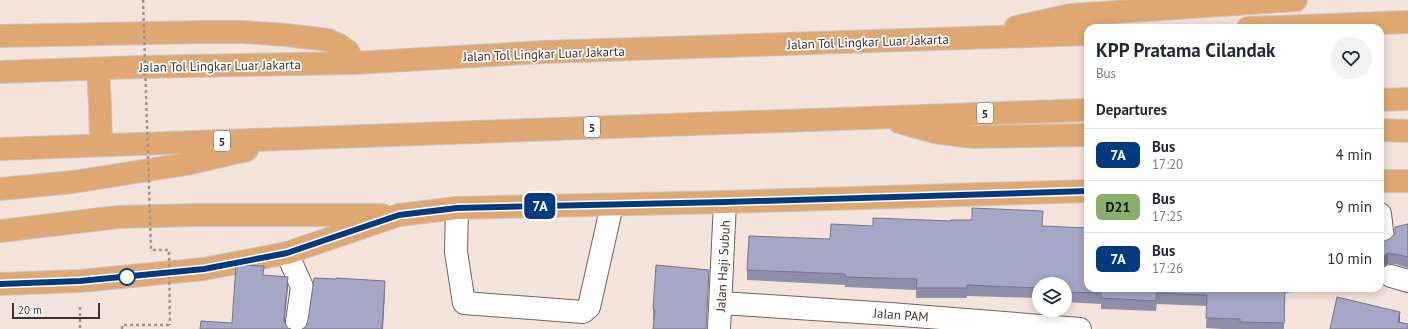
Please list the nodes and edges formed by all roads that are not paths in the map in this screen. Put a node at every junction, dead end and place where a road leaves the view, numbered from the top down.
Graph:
1 (1296, 0) edge
2 (1408, 22) edge
3 (1355, 24) edge
4 (1084, 34) edge
5 (0, 36) edge
6 (976, 39) junction
7 (354, 63) junction
8 (98, 69) junction
9 (0, 72) edge
10 (1408, 99) edge
11 (1384, 100) edge
12 (1084, 110) edge
13 (882, 117) junction
14 (1384, 130) edge
15 (1408, 131) edge
16 (1084, 135) edge
17 (302, 138) junction
18 (101, 145) junction
19 (0, 149) edge
20 (1384, 181) edge
21 (1408, 181) edge
22 (0, 189) edge
23 (1084, 191) edge
24 (726, 202) junction
25 (612, 205) junction
26 (457, 208) junction
27 (399, 215) junction
28 (0, 231) edge
29 (287, 253) junction
30 (68, 282) junction
31 (0, 284) edge
32 (0, 296) edge
33 (722, 304) junction
34 (296, 329) edge
35 (720, 329) edge
36 (1080, 329) edge

1 - 6 highway
2 - 3 highway
4 - 6 highway, Jalan Tol Lingkar Luar Jakarta
5 - 7 highway
6 - 7 highway, Jalan Tol Lingkar Luar Jakarta
7 - 8 highway, Jalan Tol Lingkar Luar Jakarta
8 - 9 highway, Jalan Tol Lingkar Luar Jakarta
8 - 18 highway
10 - 11 highway
12 - 13 highway, 5
13 - 16 highway
13 - 17 highway, 5
14 - 15 highway
17 - 18 highway, 5
17 - 22 highway
18 - 19 highway, 5
20 - 21 highway
23 - 24 highway
24 - 25 highway
24 - 33 street, Jalan Haji Subuh
25 - 26 highway
25 - 26 street
26 - 27 highway
27 - 28 highway
27 - 29 highway
29 - 30 highway
29 - 34 street
30 - 31 highway
30 - 32 highway
33 - 35 street, Jalan Haji Subuh
33 - 36 street, Jalan PAM

